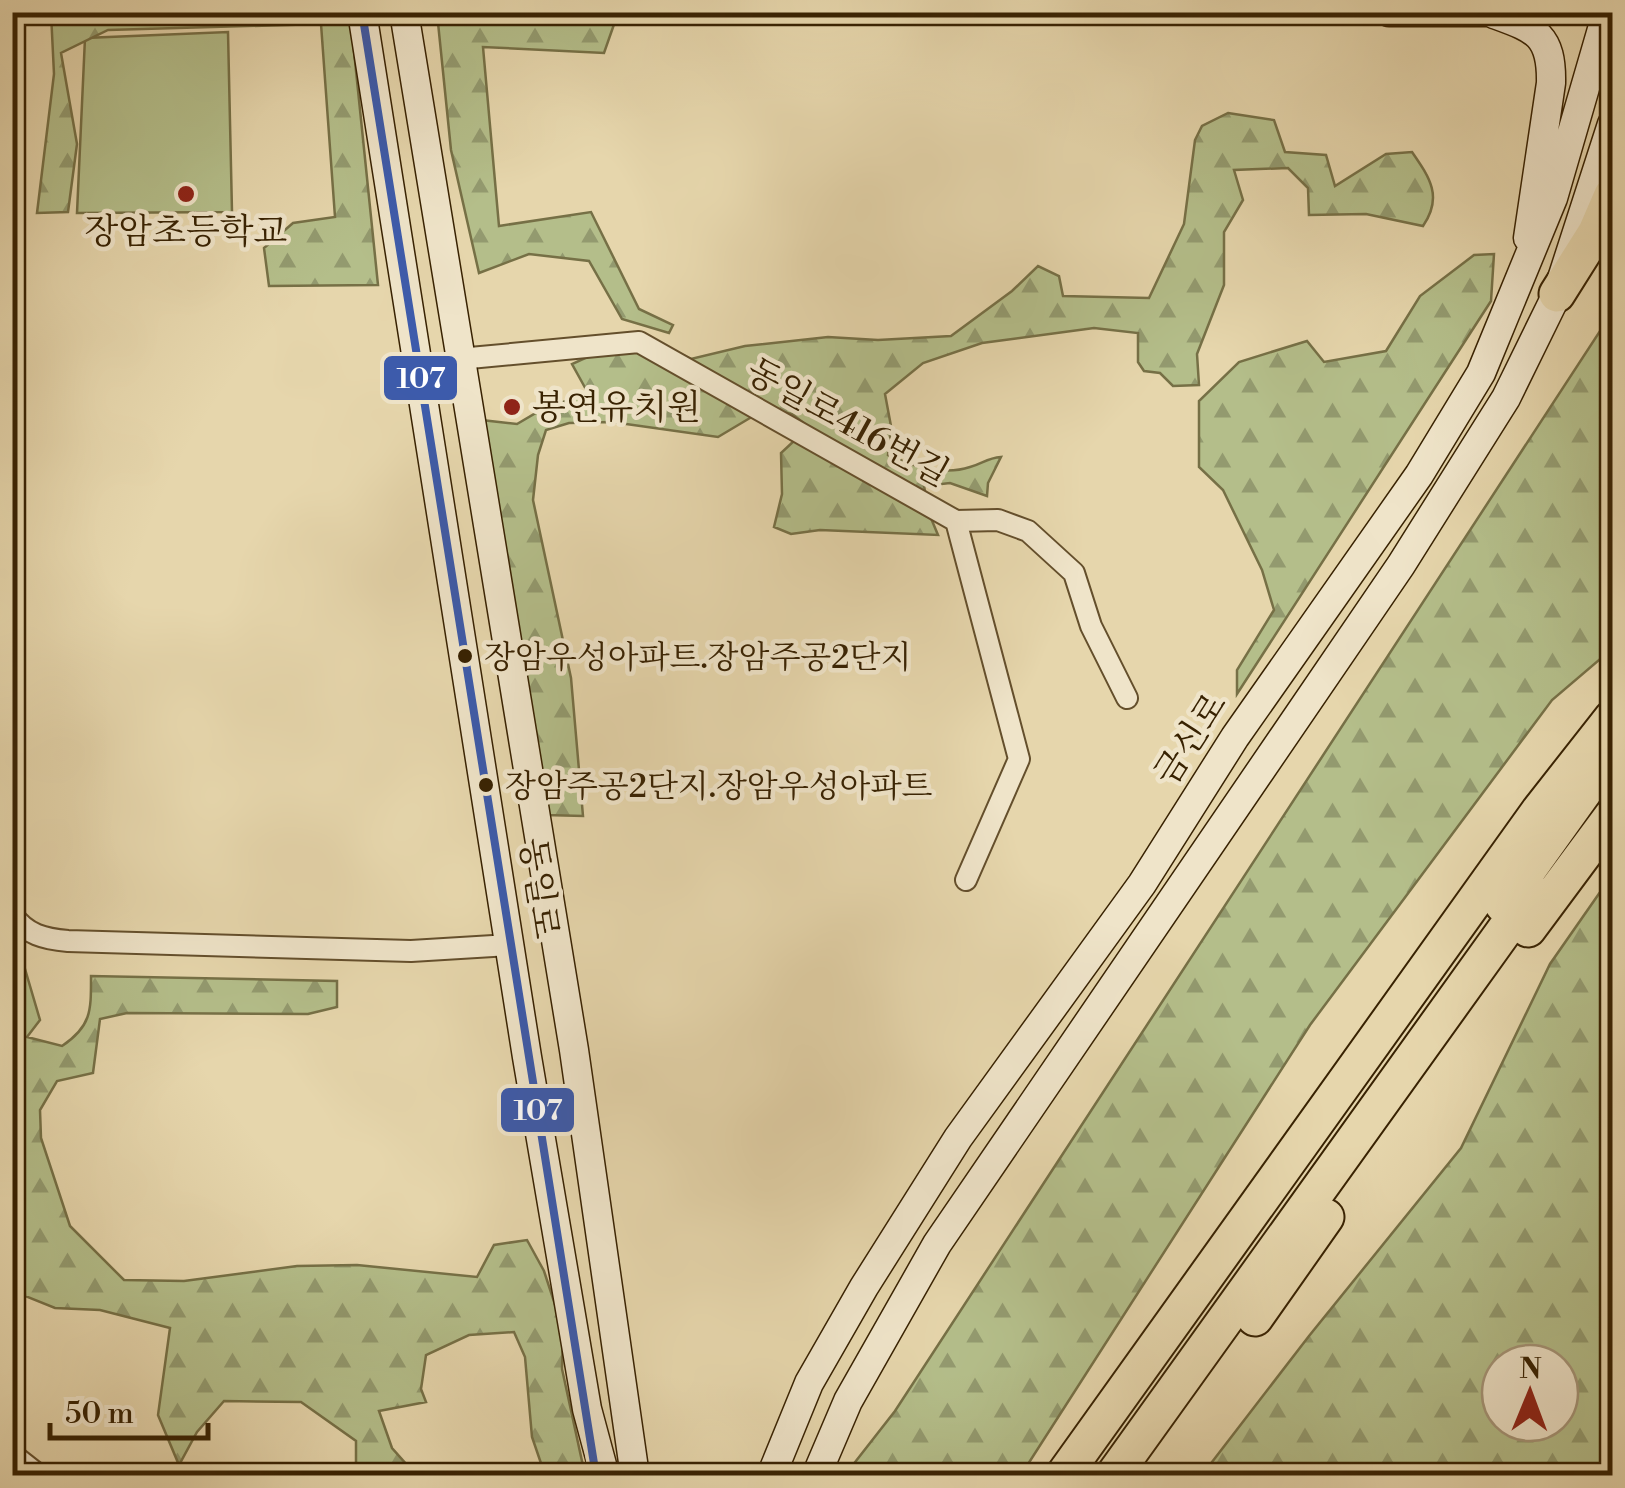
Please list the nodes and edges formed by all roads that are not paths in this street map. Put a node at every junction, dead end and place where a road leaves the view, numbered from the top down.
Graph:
1 (362, 12) edge
2 (404, 12) edge
3 (1389, 12) edge
4 (1608, 12) edge
5 (1499, 13) edge
6 (1612, 124) edge
7 (1612, 195) edge
8 (1524, 269) junction
9 (1557, 294) junction
10 (460, 360) junction
11 (956, 521) junction
12 (1128, 698) dead end
13 (1612, 718) edge
14 (1612, 750) edge
15 (1612, 782) edge
16 (1612, 816) edge
17 (966, 880) dead end
18 (12, 914) edge
19 (510, 945) junction
20 (1424, 1024) junction
21 (626, 1398) junction
22 (587, 1410) junction
23 (12, 1454) edge
24 (40, 1476) edge
25 (596, 1476) edge
26 (605, 1476) edge
27 (635, 1476) edge
28 (643, 1476) edge
29 (771, 1476) edge
30 (816, 1476) edge
31 (1062, 1476) edge
32 (1092, 1476) edge
33 (1113, 1476) edge
34 (1138, 1476) edge

1 - 19 street, 동일로
2 - 10 street, 동일로
3 - 5 street
4 - 8 street, 금신로
5 - 8 street
6 - 9 street
7 - 9 highway
8 - 29 street, 금신로
9 - 30 street
10 - 11 street, 동일로416번길
10 - 21 street, 동일로
11 - 12 street
11 - 17 street, 동일로416번길
13 - 31 highway
14 - 20 highway
15 - 20 highway
16 - 34 highway
18 - 19 street
19 - 22 street, 동일로
20 - 32 highway
20 - 33 highway
21 - 27 street, 동일로
21 - 28 street
22 - 25 street
22 - 26 street, 동일로
23 - 24 street

